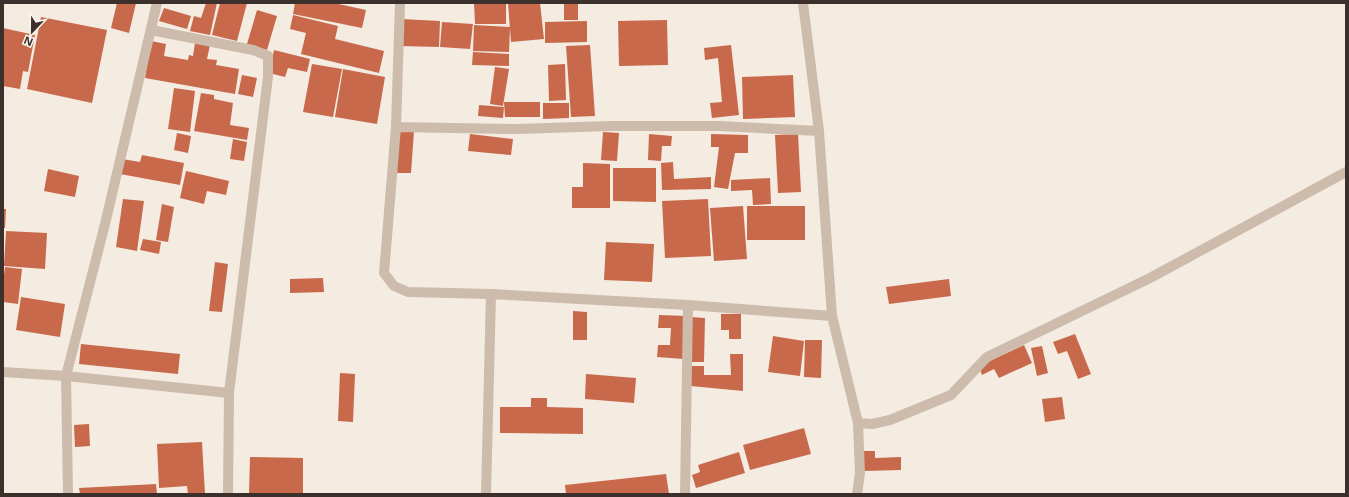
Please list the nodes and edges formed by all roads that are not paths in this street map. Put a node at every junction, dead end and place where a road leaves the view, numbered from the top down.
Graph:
1 (157, 3) edge
2 (400, 3) edge
3 (803, 3) edge
4 (150, 30) junction
5 (396, 127) junction
6 (819, 131) junction
7 (1346, 172) edge
8 (490, 294) junction
9 (688, 305) junction
10 (832, 316) junction
11 (3, 372) edge
12 (66, 376) junction
13 (229, 392) junction
14 (858, 423) junction
15 (68, 494) edge
16 (228, 494) edge
17 (486, 494) edge
18 (685, 494) edge
19 (857, 494) edge

1 - 4 street
2 - 5 street
3 - 6 street
4 - 12 street
4 - 13 street
5 - 6 street
5 - 8 street
6 - 10 street
7 - 14 street
8 - 9 street
8 - 17 street
9 - 10 street
9 - 18 street
10 - 14 street
11 - 12 street
12 - 13 street
12 - 15 street
13 - 16 street
14 - 19 street

